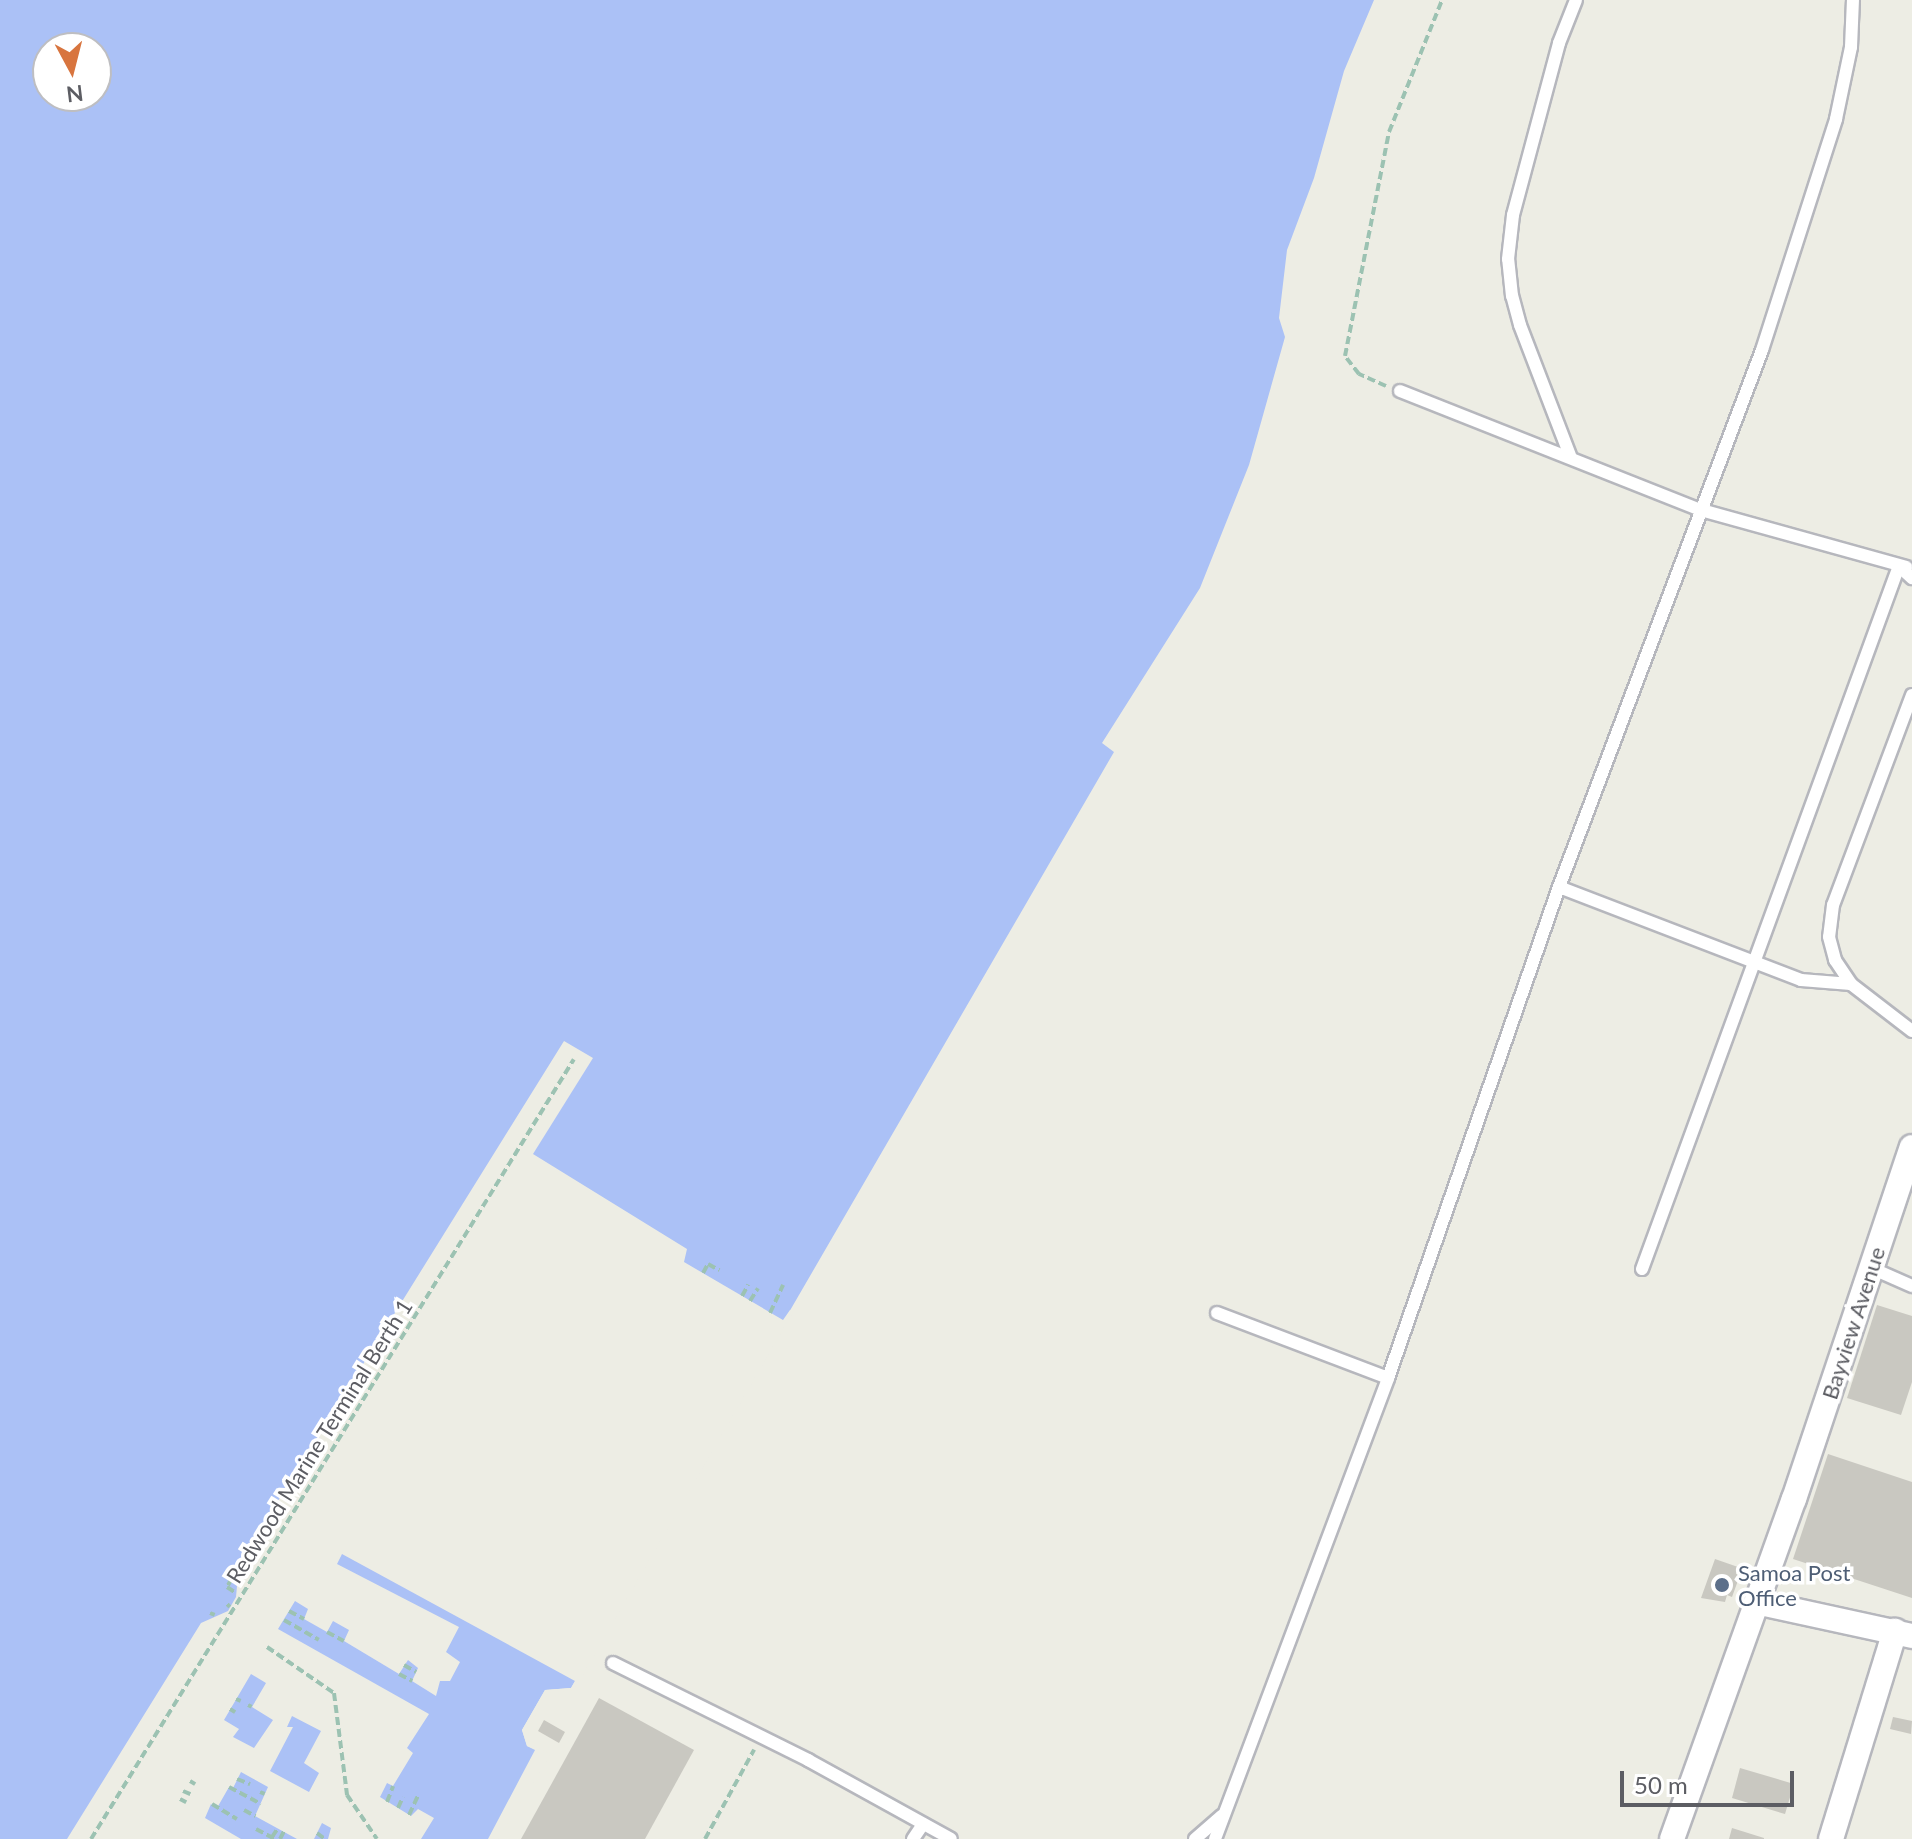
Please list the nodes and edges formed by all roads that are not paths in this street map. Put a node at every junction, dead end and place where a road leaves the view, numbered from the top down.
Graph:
1 (1576, 0) edge
2 (1853, 0) edge
3 (1400, 391) road end
4 (1571, 458) junction
5 (1701, 510) junction
6 (1906, 567) edge
7 (1912, 578) edge
8 (1912, 695) edge
9 (1559, 887) junction
10 (1752, 964) junction
11 (1851, 984) junction
12 (1912, 1031) edge
13 (1912, 1147) edge
14 (1871, 1268) junction
15 (1642, 1269) dead end
16 (1912, 1286) edge
17 (1217, 1313) dead end
18 (1388, 1378) junction
19 (1756, 1602) junction
20 (1904, 1634) edge
21 (613, 1663) dead end
22 (1224, 1814) junction
23 (923, 1824) junction
24 (913, 1839) edge
25 (951, 1839) edge
26 (1195, 1839) edge
27 (1215, 1839) edge
28 (1672, 1839) edge
29 (1831, 1839) edge

1 - 4 lane
2 - 5 lane
3 - 4 lane
4 - 5 lane
5 - 6 lane
5 - 9 lane
6 - 7 lane
6 - 10 lane
8 - 11 lane
9 - 10 lane
9 - 18 lane
10 - 11 lane
10 - 15 lane
11 - 12 lane
13 - 14 street, Bayview Avenue
14 - 16 lane
14 - 19 street, Bayview Avenue
17 - 18 lane
18 - 22 lane
19 - 20 street
19 - 28 street, Bayview Avenue
20 - 29 street
21 - 23 lane
22 - 26 lane
22 - 27 lane
23 - 24 lane
23 - 25 lane

